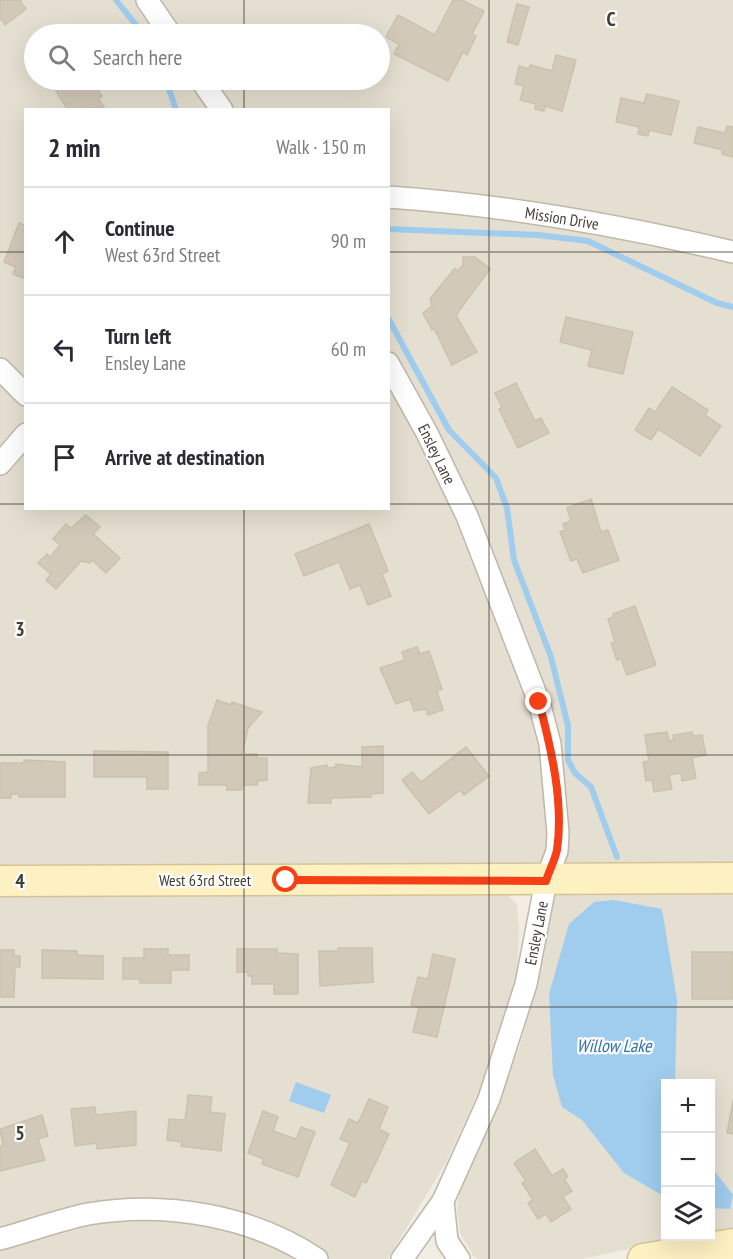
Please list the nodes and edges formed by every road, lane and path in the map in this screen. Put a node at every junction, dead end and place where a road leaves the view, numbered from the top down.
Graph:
1 (147, 0) edge
2 (163, 24) edge
3 (208, 90) edge
4 (221, 108) edge
5 (390, 197) edge
6 (733, 252) edge
7 (390, 367) edge
8 (0, 369) edge
9 (24, 393) edge
10 (24, 436) edge
11 (0, 464) edge
12 (733, 878) edge
13 (0, 881) edge
14 (546, 881) junction
15 (444, 1201) junction
16 (0, 1239) edge
17 (733, 1244) edge
18 (317, 1259) edge
19 (402, 1259) edge
20 (459, 1259) edge
21 (644, 1259) edge

1 - 2 street
3 - 4 street
5 - 6 street, Mission Drive
7 - 14 street, Ensley Lane
8 - 9 street
10 - 11 street
12 - 14 main road, West 63rd Street
13 - 14 main road, West 63rd Street
14 - 15 street, Ensley Lane
15 - 19 street, Ensley Lane
15 - 20 street
16 - 18 street
17 - 21 main road

